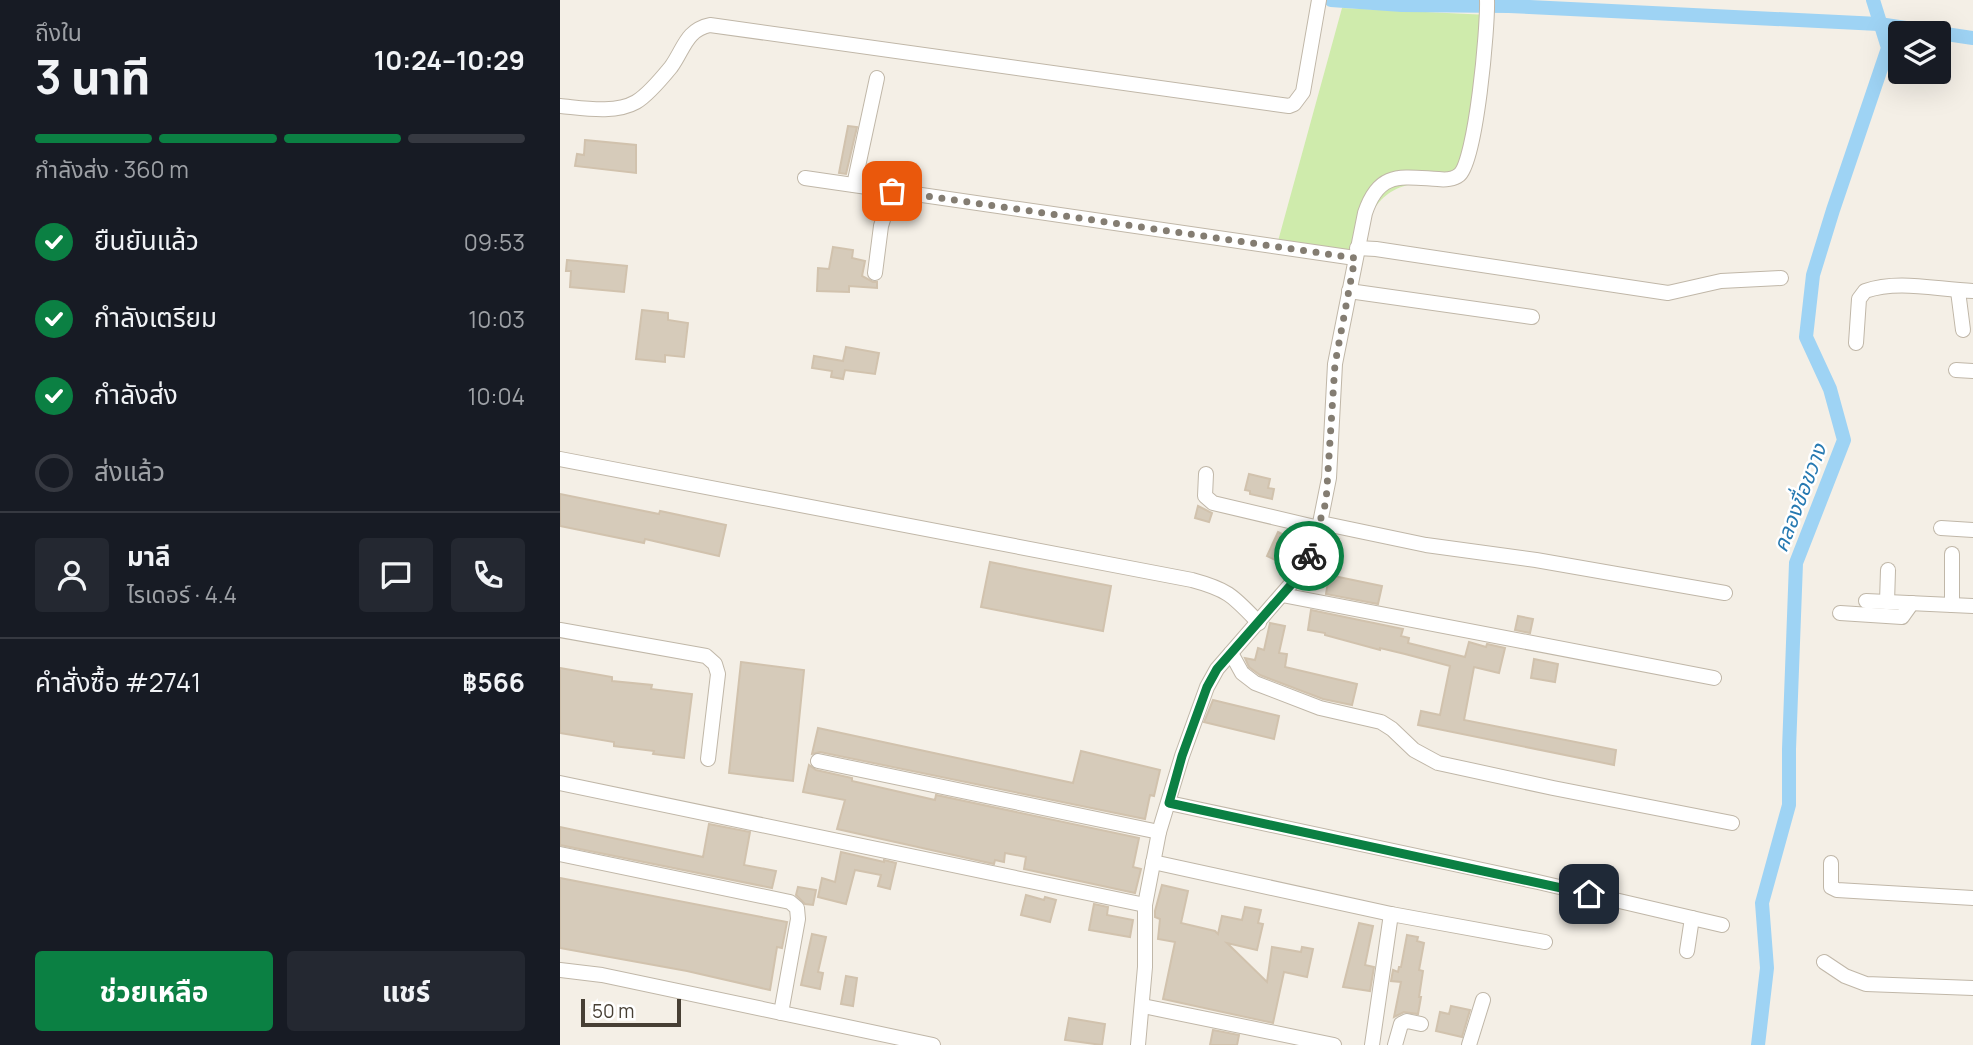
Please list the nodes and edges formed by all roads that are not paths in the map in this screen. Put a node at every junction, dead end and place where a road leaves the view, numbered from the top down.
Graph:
1 (1487, 0) edge
2 (1319, 2) edge
3 (877, 78) dead end
4 (560, 106) edge
5 (805, 178) dead end
6 (853, 185) junction
7 (892, 191) junction
8 (1356, 253) junction
9 (875, 273) dead end
10 (1781, 278) dead end
11 (1349, 291) junction
12 (1966, 291) edge
13 (1532, 317) dead end
14 (1963, 330) dead end
15 (1856, 343) dead end
16 (1956, 370) dead end
17 (1973, 371) edge
18 (560, 459) edge
19 (1206, 474) dead end
20 (1320, 525) junction
21 (1941, 527) dead end
22 (1973, 530) edge
23 (1952, 554) dead end
24 (1888, 570) dead end
25 (1725, 593) dead end
26 (1282, 595) junction
27 (1866, 601) dead end
28 (1887, 602) junction
29 (1912, 603) junction
30 (1952, 605) junction
31 (1973, 606) edge
32 (1840, 613) dead end
33 (1259, 623) junction
34 (560, 630) edge
35 (1231, 653) junction
36 (1714, 678) dead end
37 (708, 759) dead end
38 (818, 761) dead end
39 (560, 783) edge
40 (1169, 803) junction
41 (1732, 822) dead end
42 (1159, 832) junction
43 (560, 854) edge
44 (1153, 862) junction
45 (1831, 863) dead end
46 (1973, 898) edge
47 (1145, 905) junction
48 (1391, 914) junction
49 (1692, 918) junction
50 (1722, 925) dead end
51 (1545, 942) dead end
52 (1687, 951) dead end
53 (1824, 962) dead end
54 (560, 970) edge
55 (1973, 988) edge
56 (1483, 999) dead end
57 (1143, 1006) junction
58 (781, 1013) junction
59 (1421, 1024) dead end
60 (933, 1045) edge
61 (1138, 1045) edge
62 (1334, 1045) edge
63 (1372, 1045) edge
64 (1395, 1045) edge
65 (1469, 1045) edge

1 - 8 street
2 - 4 street
3 - 6 street
5 - 6 street
6 - 7 street
7 - 8 street
7 - 9 street
8 - 10 street
8 - 11 street
11 - 13 street
11 - 20 street
12 - 14 street
12 - 15 street
16 - 17 street
18 - 33 street
19 - 20 street
20 - 25 street
20 - 26 street
21 - 22 street
23 - 30 street
24 - 28 street
26 - 33 street
26 - 36 street
27 - 28 street
28 - 29 street
29 - 30 street
29 - 32 street
30 - 31 street
33 - 35 street
34 - 37 street
35 - 40 street
35 - 41 street
38 - 42 street
39 - 47 street
40 - 42 street
40 - 49 street
42 - 44 street
43 - 58 street
44 - 47 street
44 - 48 street
45 - 46 street
47 - 57 street
48 - 51 street
48 - 63 street
49 - 50 street
49 - 52 street
53 - 55 street
54 - 58 street
56 - 65 street
57 - 61 street
57 - 62 street
58 - 60 street
59 - 64 street

